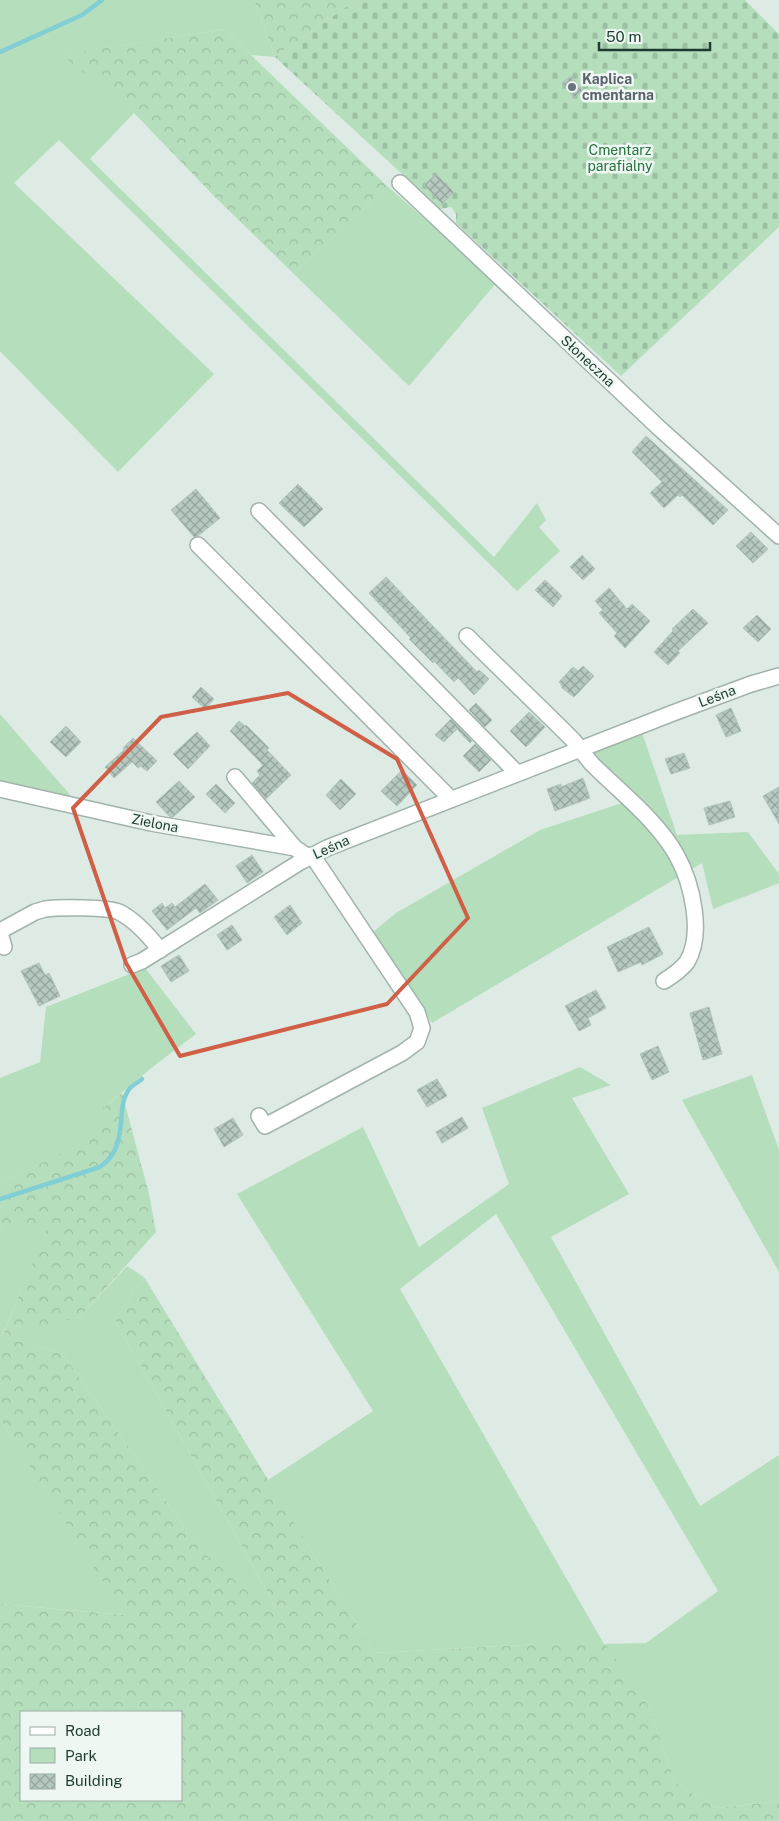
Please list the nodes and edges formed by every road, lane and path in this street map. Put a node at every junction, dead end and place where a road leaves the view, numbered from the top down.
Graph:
1 (400, 183) dead end
2 (259, 511) dead end
3 (779, 536) edge
4 (198, 545) dead end
5 (467, 636) dead end
6 (779, 676) edge
7 (580, 748) junction
8 (517, 773) junction
9 (235, 777) dead end
10 (0, 788) edge
11 (451, 799) junction
12 (295, 848) junction
13 (310, 856) junction
14 (1, 937) edge
15 (160, 950) junction
16 (132, 965) dead end
17 (664, 981) dead end
18 (260, 1116) dead end

1 - 3 street, Słoneczna
2 - 8 street
4 - 11 street
5 - 7 street
6 - 7 street, Leśna
7 - 8 street, Leśna
7 - 17 street
8 - 11 street, Leśna
9 - 12 street
10 - 12 street, Zielona
11 - 13 street, Leśna
12 - 13 street, Zielona
13 - 15 street, Leśna
13 - 18 street
14 - 15 street
15 - 16 street, Leśna

